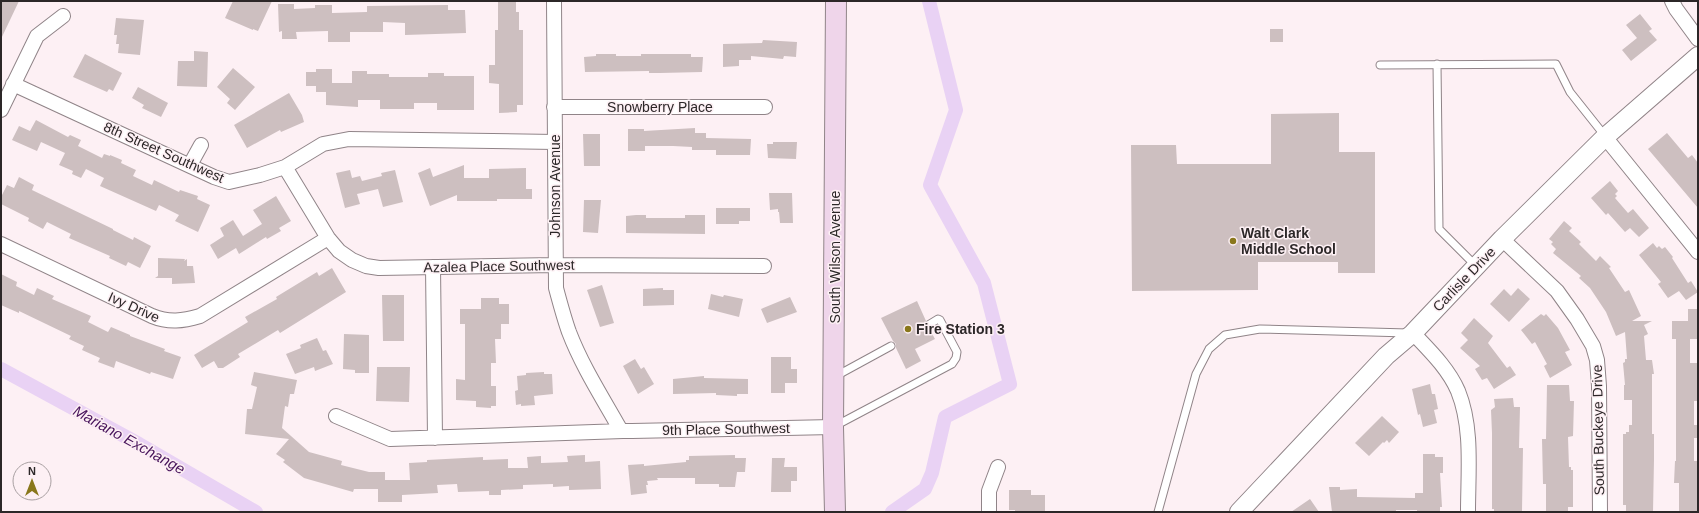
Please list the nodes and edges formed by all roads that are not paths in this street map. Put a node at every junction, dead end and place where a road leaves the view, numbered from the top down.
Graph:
1 (554, 1) edge
2 (836, 1) edge
3 (1672, 1) edge
4 (63, 16) dead end
5 (1698, 39) edge
6 (1698, 56) edge
7 (1437, 64) junction
8 (1380, 65) dead end
9 (13, 84) junction
10 (554, 107) junction
11 (765, 107) dead end
12 (1, 110) edge
13 (1605, 136) junction
14 (554, 142) junction
15 (201, 144) dead end
16 (190, 165) junction
17 (284, 167) junction
18 (328, 238) junction
19 (1502, 239) junction
20 (1, 244) edge
21 (1698, 252) edge
22 (555, 265) junction
23 (764, 266) dead end
24 (433, 267) junction
25 (1477, 267) junction
26 (925, 327) dead end
27 (1412, 333) junction
28 (891, 346) dead end
29 (834, 377) junction
30 (336, 416) dead end
31 (833, 427) junction
32 (621, 430) junction
33 (435, 438) junction
34 (998, 466) dead end
35 (835, 512) edge
36 (989, 512) edge
37 (1158, 512) edge
38 (1239, 512) edge
39 (1468, 512) edge
40 (1600, 512) edge

1 - 10 street, Johnson Avenue
2 - 29 main road, South Wilson Avenue
3 - 5 street
4 - 9 street
6 - 13 street, Carlisle Drive
7 - 8 lane
7 - 13 lane
7 - 25 lane
9 - 12 street
9 - 16 street, 8th Street Southwest
10 - 11 street, Snowberry Place
10 - 14 street, Johnson Avenue
13 - 19 street, Carlisle Drive
13 - 21 street
14 - 17 street, 8th Street Southwest
14 - 22 street, Johnson Avenue
15 - 16 street
16 - 17 street, 8th Street Southwest
17 - 18 street, Azalea Place Southwest
18 - 20 street, Ivy Drive
18 - 24 street, Azalea Place Southwest
19 - 25 street, Carlisle Drive
19 - 40 street, South Buckeye Drive
22 - 23 street, Azalea Place Southwest
22 - 24 street, Azalea Place Southwest
22 - 32 street, Johnson Avenue
24 - 33 street
25 - 27 street, Carlisle Drive
26 - 31 lane
27 - 37 lane
27 - 38 street, Carlisle Drive
27 - 39 street
28 - 29 lane
29 - 31 main road, South Wilson Avenue
30 - 33 street, 9th Place Southwest
31 - 32 street, 9th Place Southwest
31 - 35 main road, South Wilson Avenue
32 - 33 street, 9th Place Southwest
34 - 36 street

